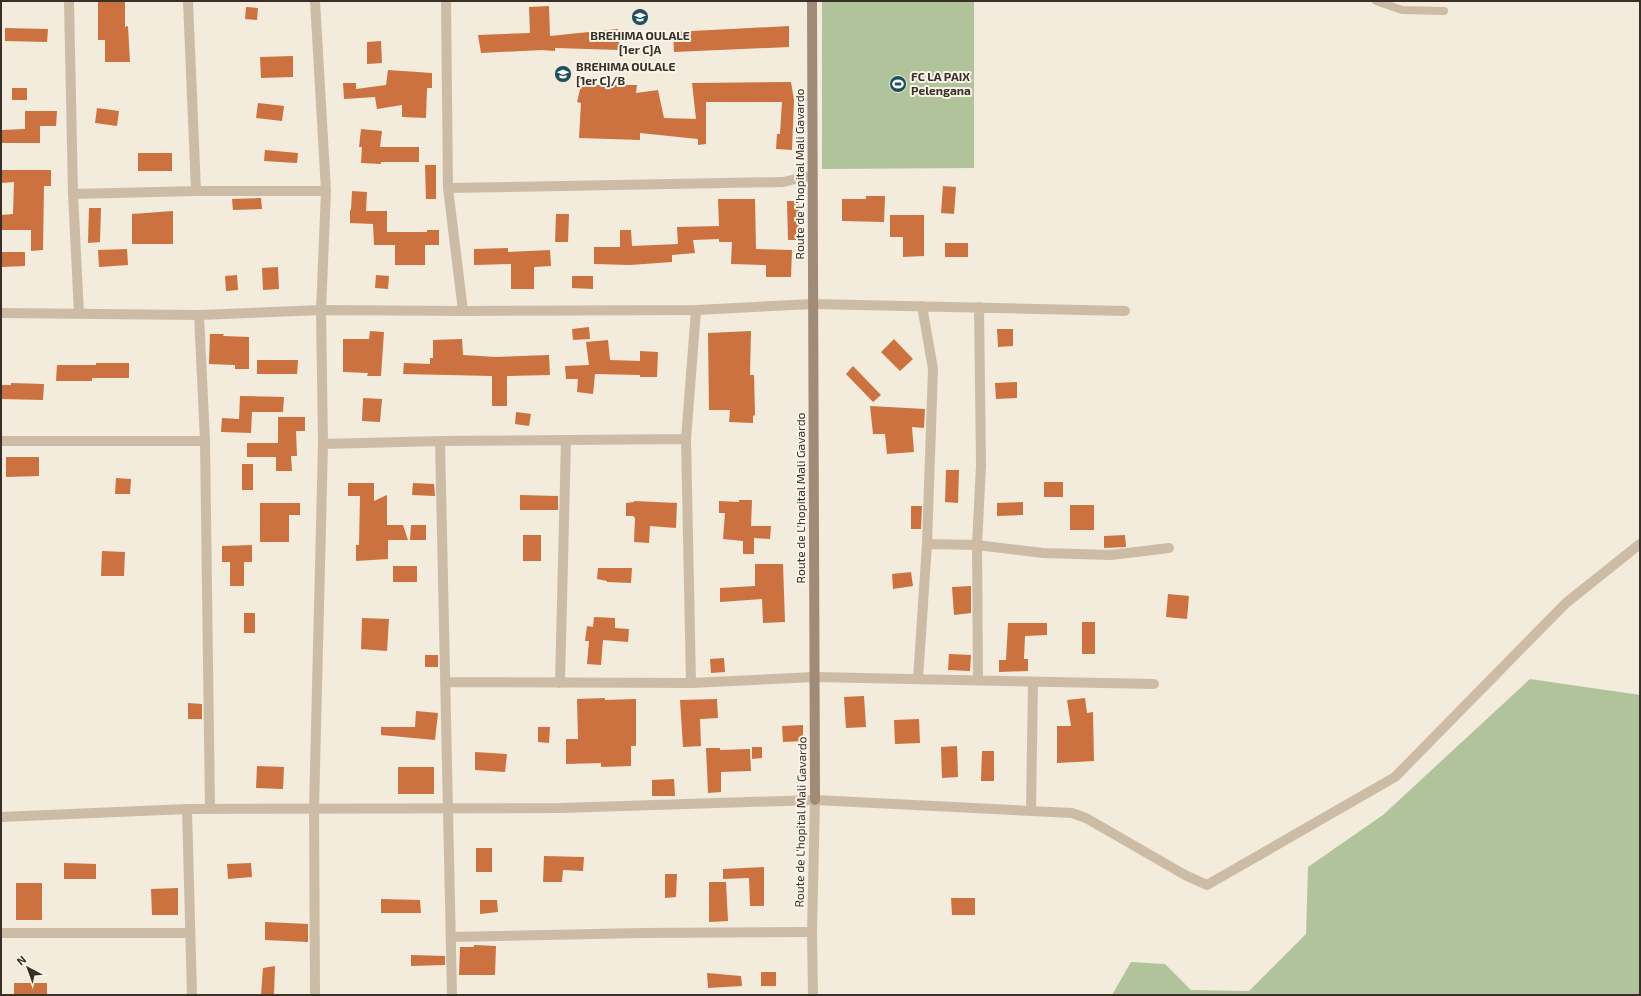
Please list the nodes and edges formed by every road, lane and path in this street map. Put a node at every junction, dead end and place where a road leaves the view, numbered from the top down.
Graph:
1 (69, 1) edge
2 (188, 1) edge
3 (315, 1) edge
4 (446, 1) edge
5 (812, 1) edge
6 (1376, 1) edge
7 (1444, 11) dead end
8 (813, 175) junction
9 (448, 188) junction
10 (196, 191) junction
11 (326, 191) junction
12 (73, 194) junction
13 (814, 304) junction
14 (922, 306) junction
15 (980, 307) junction
16 (321, 310) junction
17 (696, 310) junction
18 (463, 311) junction
19 (1125, 311) dead end
20 (1, 313) edge
21 (79, 313) junction
22 (198, 315) junction
23 (686, 439) junction
24 (566, 440) junction
25 (1, 441) edge
26 (205, 441) junction
27 (440, 441) junction
28 (323, 444) junction
29 (927, 544) junction
30 (1640, 544) edge
31 (977, 545) junction
32 (1169, 548) dead end
33 (815, 677) junction
34 (918, 679) junction
35 (978, 680) junction
36 (445, 682) junction
37 (1033, 682) junction
38 (560, 683) junction
39 (691, 683) junction
40 (1154, 684) dead end
41 (815, 800) junction
42 (448, 808) junction
43 (187, 809) junction
44 (210, 809) junction
45 (314, 809) junction
46 (1031, 810) junction
47 (1, 817) edge
48 (812, 932) junction
49 (1, 933) edge
50 (190, 933) junction
51 (450, 937) junction
52 (192, 995) edge
53 (315, 995) edge
54 (452, 995) edge
55 (813, 995) edge

1 - 12 street
2 - 10 street
3 - 11 street
4 - 9 street
5 - 8 main road, Route de L'hopital Mali Gavardo
6 - 7 lane
8 - 9 street
8 - 13 main road, Route de L'hopital Mali Gavardo
9 - 18 street
10 - 11 street
10 - 12 street
11 - 16 street
12 - 21 street
13 - 14 street
13 - 17 street
13 - 33 main road, Route de L'hopital Mali Gavardo
14 - 15 street
14 - 29 street
15 - 19 street
15 - 31 street
16 - 18 street
16 - 22 street
16 - 28 street
17 - 18 street
17 - 23 street
20 - 21 street
21 - 22 street
22 - 26 street
23 - 24 street
23 - 39 street
24 - 27 street
24 - 38 street
25 - 26 street
26 - 44 street
27 - 28 street
27 - 36 street
28 - 45 street
29 - 31 street
29 - 34 street
30 - 46 street
31 - 32 street
31 - 35 street
33 - 34 street
33 - 39 street
33 - 41 main road, Route de L'hopital Mali Gavardo
34 - 35 street
35 - 37 street
36 - 38 street
36 - 42 street
37 - 40 street
37 - 46 street
38 - 39 street
41 - 42 street
41 - 46 street
41 - 48 street, Route de L'hopital Mali Gavardo
42 - 45 street
42 - 51 street
43 - 44 street
43 - 47 street
43 - 50 street
44 - 45 street
45 - 53 street
48 - 51 street
48 - 55 street, Route de L'hopital Mali Gavardo
49 - 50 street
50 - 52 street
51 - 54 street

